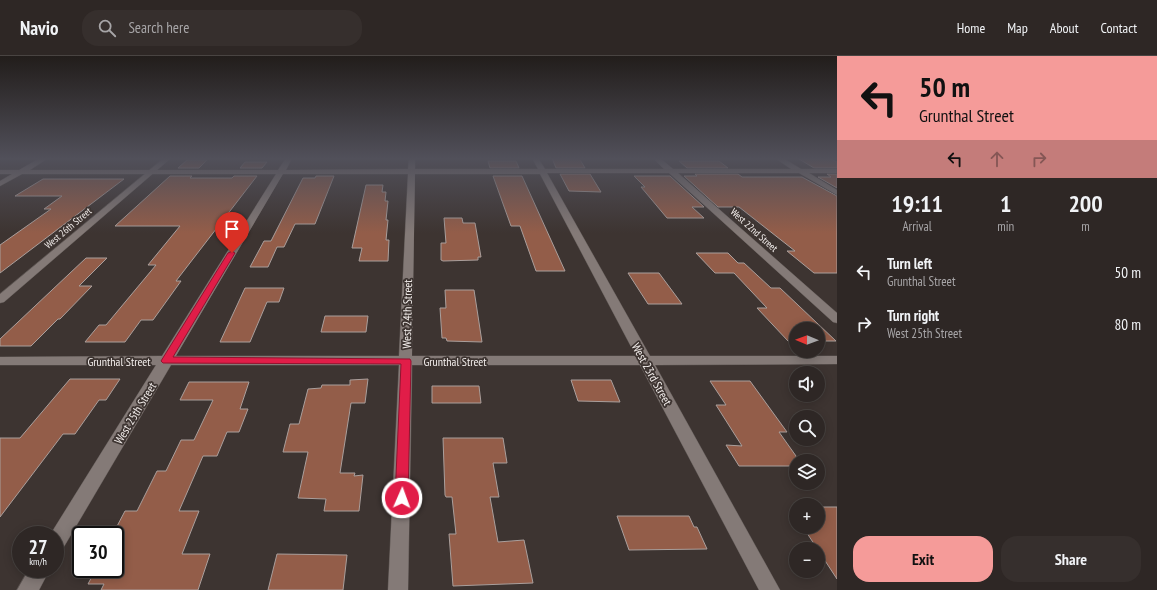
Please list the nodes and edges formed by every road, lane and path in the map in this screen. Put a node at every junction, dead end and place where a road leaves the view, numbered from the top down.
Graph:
1 (139, 183) edge
2 (274, 183) edge
3 (411, 183) edge
4 (548, 183) edge
5 (683, 183) edge
6 (820, 183) edge
7 (837, 193) edge
8 (0, 300) edge
9 (837, 319) edge
10 (644, 360) junction
11 (837, 360) edge
12 (0, 361) edge
13 (166, 361) junction
14 (406, 361) junction
15 (64, 529) edge
16 (34, 578) edge
17 (27, 590) edge
18 (398, 590) edge
19 (770, 590) edge

1 - 8 street, West 26th Street
2 - 13 street, West 25th Street
3 - 14 street, West 24th Street
4 - 10 street, West 23rd Street
5 - 9 street, West 22nd Street
6 - 7 street
10 - 11 street, Grunthal Street
10 - 14 street, Grunthal Street
10 - 19 street, West 23rd Street
12 - 13 street, Grunthal Street
13 - 14 street, Grunthal Street
13 - 15 street, West 25th Street
14 - 18 street, West 24th Street
16 - 17 street

